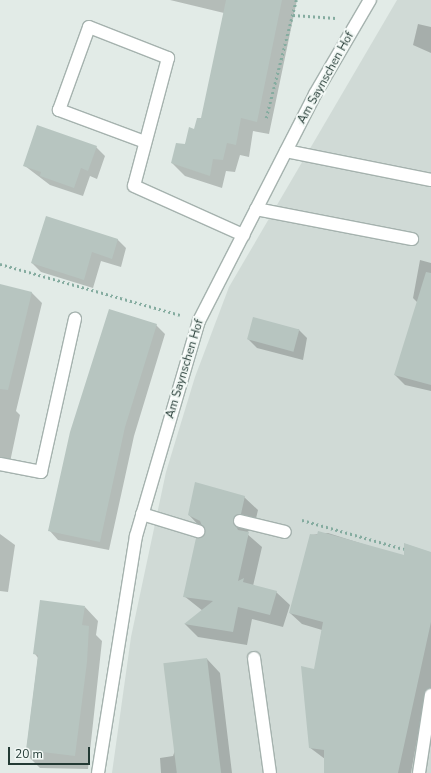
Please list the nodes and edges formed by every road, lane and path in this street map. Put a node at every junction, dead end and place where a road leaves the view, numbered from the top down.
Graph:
1 (296, 0) edge
2 (370, 0) edge
3 (293, 15) junction
4 (359, 20) junction
5 (266, 118) dead end
6 (145, 142) junction
7 (286, 151) junction
8 (431, 180) edge
9 (256, 209) junction
10 (243, 235) junction
11 (412, 238) dead end
12 (0, 264) edge
13 (75, 318) dead end
14 (199, 321) junction
15 (0, 464) edge
16 (142, 514) junction
17 (240, 521) dead end
18 (198, 531) dead end
19 (285, 532) joint
20 (404, 549) dead end
21 (254, 658) dead end
22 (431, 695) edge
23 (424, 765) edge
24 (98, 773) edge
25 (270, 773) edge

1 - 3 path
2 - 4 main road, Am Saynschen Hof
3 - 4 path
3 - 5 path
4 - 7 main road, Am Saynschen Hof
6 - 6 main road
6 - 10 main road
7 - 8 main road
7 - 9 main road, Am Saynschen Hof
9 - 10 main road, Am Saynschen Hof
9 - 11 main road
10 - 14 main road, Am Saynschen Hof
12 - 14 path
13 - 15 main road
14 - 16 main road, Am Saynschen Hof
16 - 18 main road
16 - 24 main road, Am Saynschen Hof
17 - 19 main road
19 - 20 path
21 - 25 main road
22 - 23 main road

